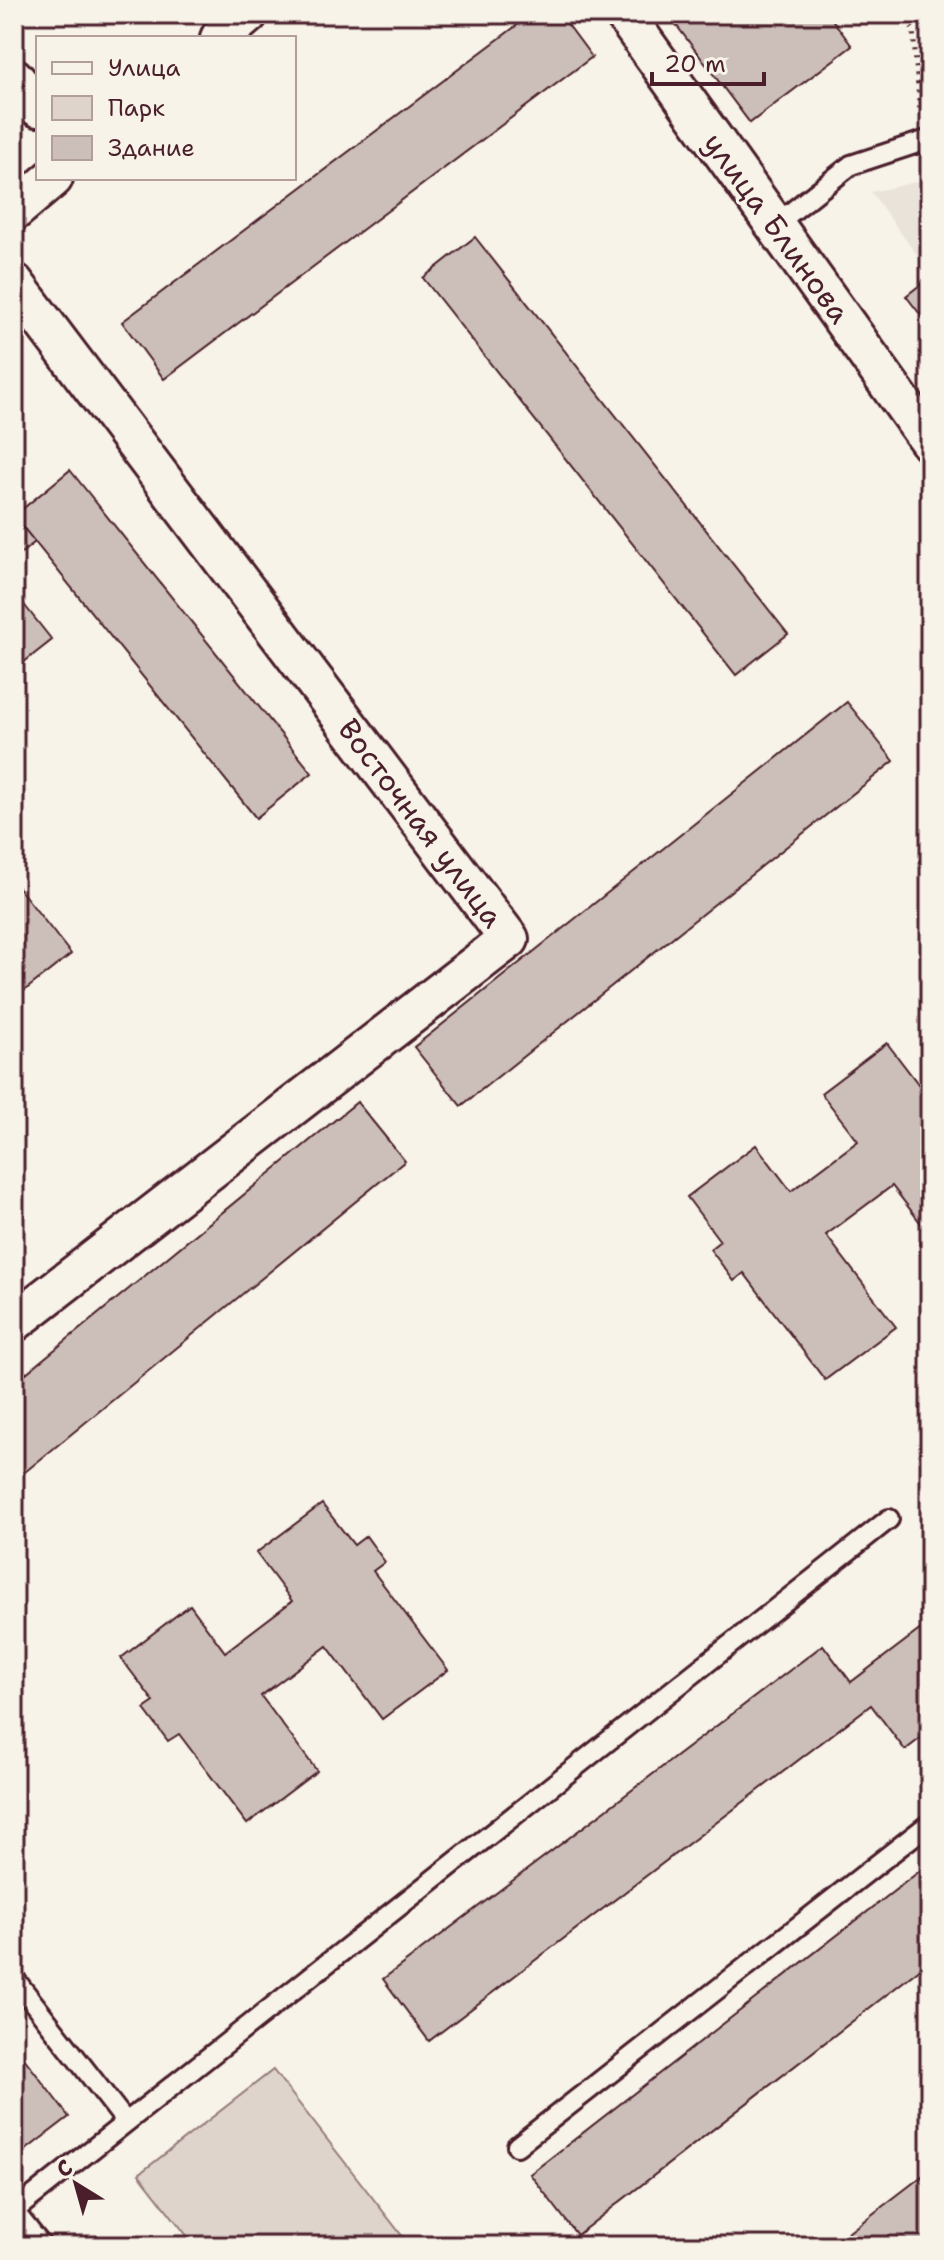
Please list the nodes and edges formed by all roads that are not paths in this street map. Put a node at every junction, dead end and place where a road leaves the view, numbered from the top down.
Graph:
1 (248, 14) edge
2 (624, 14) edge
3 (222, 36) edge
4 (14, 78) edge
5 (36, 105) edge
6 (926, 140) edge
7 (51, 180) edge
8 (14, 211) edge
9 (775, 225) junction
10 (14, 283) edge
11 (930, 442) edge
12 (14, 1322) edge
13 (889, 1519) dead end
14 (930, 1823) edge
15 (14, 1978) edge
16 (126, 2122) junction
17 (517, 2146) dead end
18 (42, 2246) edge

1 - 3 street
2 - 9 street, улица Блинова
4 - 5 street
6 - 9 lane
7 - 8 street
9 - 11 street, улица Блинова
10 - 12 street, Восточная улица
13 - 16 lane
14 - 17 lane
15 - 16 lane
16 - 18 lane

